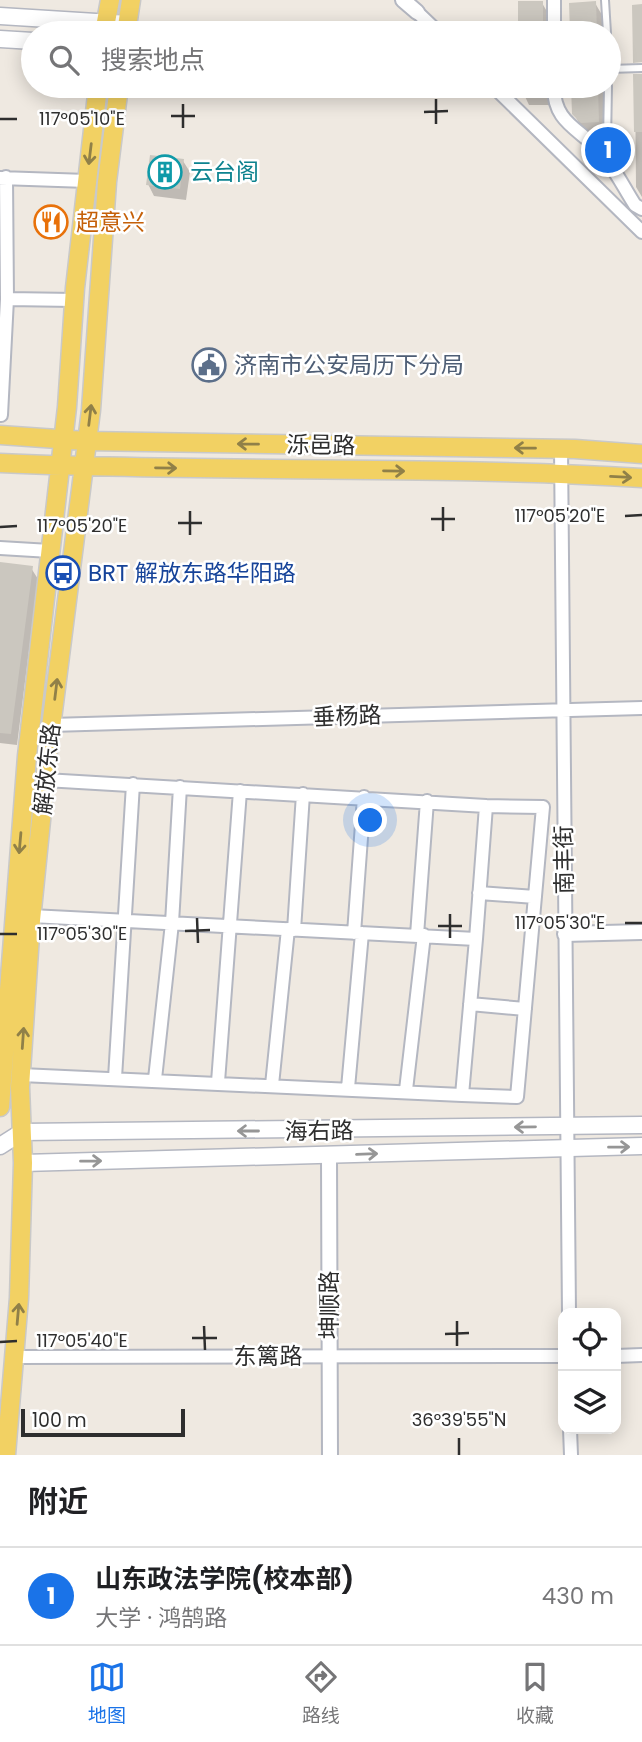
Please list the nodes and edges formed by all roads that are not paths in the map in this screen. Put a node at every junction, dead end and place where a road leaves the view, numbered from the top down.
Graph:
1 (110, 0) edge
2 (131, 0) edge
3 (403, 0) edge
4 (554, 0) edge
5 (605, 0) edge
6 (418, 12) joint
7 (0, 16) edge
8 (48, 21) edge
9 (106, 21) edge
10 (128, 21) edge
11 (427, 21) edge
12 (554, 21) edge
13 (606, 21) edge
14 (0, 39) edge
15 (21, 40) edge
16 (642, 68) edge
17 (621, 69) edge
18 (97, 98) edge
19 (117, 98) edge
20 (505, 98) edge
21 (554, 98) edge
22 (608, 98) edge
23 (601, 152) junction
24 (3, 177) edge
25 (87, 181) junction
26 (642, 209) edge
27 (642, 232) edge
28 (7, 299) junction
29 (75, 300) junction
30 (2, 320) edge
31 (1, 415) edge
32 (0, 435) edge
33 (64, 438) junction
34 (86, 441) junction
35 (561, 449) junction
36 (642, 454) edge
37 (0, 463) edge
38 (60, 466) junction
39 (84, 467) junction
40 (560, 473) junction
41 (642, 478) edge
42 (0, 548) edge
43 (50, 551) junction
44 (642, 708) edge
45 (562, 710) junction
46 (51, 724) junction
47 (45, 780) junction
48 (133, 785) junction
49 (180, 787) junction
50 (240, 790) junction
51 (303, 794) junction
52 (364, 797) junction
53 (427, 801) junction
54 (486, 806) junction
55 (479, 893) junction
56 (535, 897) junction
57 (31, 916) junction
58 (125, 921) junction
59 (172, 923) junction
60 (230, 926) junction
61 (291, 929) junction
62 (642, 932) edge
63 (358, 933) junction
64 (565, 934) junction
65 (421, 935) junction
66 (476, 939) junction
67 (5, 955) edge
68 (470, 1004) junction
69 (525, 1009) junction
70 (21, 1075) junction
71 (115, 1078) junction
72 (155, 1079) junction
73 (218, 1082) junction
74 (272, 1084) junction
75 (348, 1088) junction
76 (406, 1090) junction
77 (462, 1095) junction
78 (0, 1107) edge
79 (642, 1125) edge
80 (567, 1126) junction
81 (22, 1132) junction
82 (642, 1146) edge
83 (0, 1147) edge
84 (567, 1148) junction
85 (329, 1156) junction
86 (23, 1163) junction
87 (569, 1308) edge
88 (642, 1355) edge
89 (330, 1356) junction
90 (558, 1356) edge
91 (621, 1356) edge
92 (15, 1357) junction
93 (570, 1434) edge
94 (6, 1455) edge
95 (330, 1455) edge
96 (571, 1455) edge

1 - 9 main road
2 - 10 main road
3 - 6 street
4 - 12 street
5 - 13 lane
6 - 11 street
7 - 8 main road
14 - 15 main road
16 - 17 lane
18 -> 25 main road, 解放东路
34 -> 19 main road, 解放东路
20 - 27 street
21 - 23 street
22 - 23 lane
23 - 26 street
24 - 25 street
24 - 28 street
25 - 29 main road, 解放东路
28 - 29 street
28 - 30 street
29 - 33 main road, 解放东路
30 - 31 street
32 - 33 main road, 泺邑路
33 - 34 main road, 泺邑路
33 - 38 main road, 解放东路
35 -> 34 main road, 泺邑路
34 - 39 main road, 解放东路
35 - 36 main road, 泺邑路
35 - 40 street, 南丰街
37 - 38 main road, 泺邑路
38 - 39 main road, 泺邑路
38 - 43 main road, 解放东路
39 -> 40 main road, 泺邑路
46 -> 39 main road, 解放东路
40 -> 41 main road, 泺邑路
40 - 45 street, 南丰街
42 - 43 street
43 -> 67 main road, 解放东路
44 - 45 street, 垂杨路
45 - 46 street, 垂杨路
45 - 64 street, 南丰街
46 - 47 main road, 解放东路
47 - 48 street
47 - 57 main road, 解放东路
48 - 49 street
48 - 58 street
49 - 50 street
49 - 59 street
50 - 51 street
50 - 60 street
51 - 52 street
51 - 61 street
52 - 53 street
52 - 63 street
53 - 54 street
53 - 65 street
54 - 55 street
54 - 56 street
55 - 56 street
55 - 66 street
56 - 69 street
57 - 58 street
70 -> 57 main road, 解放东路
58 - 59 street
58 - 71 street
59 - 60 street
59 - 72 street
60 - 61 street
60 - 73 street
61 - 63 street
61 - 74 street
62 - 64 street
63 - 65 street
63 - 75 street
64 - 80 street, 南丰街
65 - 66 street
65 - 76 street
66 - 68 street
67 - 78 main road, 解放东路
68 - 69 street
68 - 77 street
69 - 77 street
70 - 71 street
70 - 81 main road, 解放东路
71 - 72 street
72 - 73 street
73 - 74 street
74 - 75 street
75 - 76 street
76 - 77 street
79 - 80 main road, 海右路
80 -> 81 main road, 海右路
80 - 84 street, 南丰街
81 - 83 main road
81 - 86 main road, 解放东路
84 -> 82 main road, 海右路
83 - 86 street
85 -> 84 main road, 海右路
84 - 87 street, 南丰街
86 -> 85 main road, 海右路
85 - 89 street, 坤顺路
92 -> 86 main road, 解放东路
88 - 91 street
89 - 90 street, 东篱路
89 - 92 street, 东篱路
89 - 95 street, 坤顺路
92 - 94 main road, 解放东路
93 - 96 street

